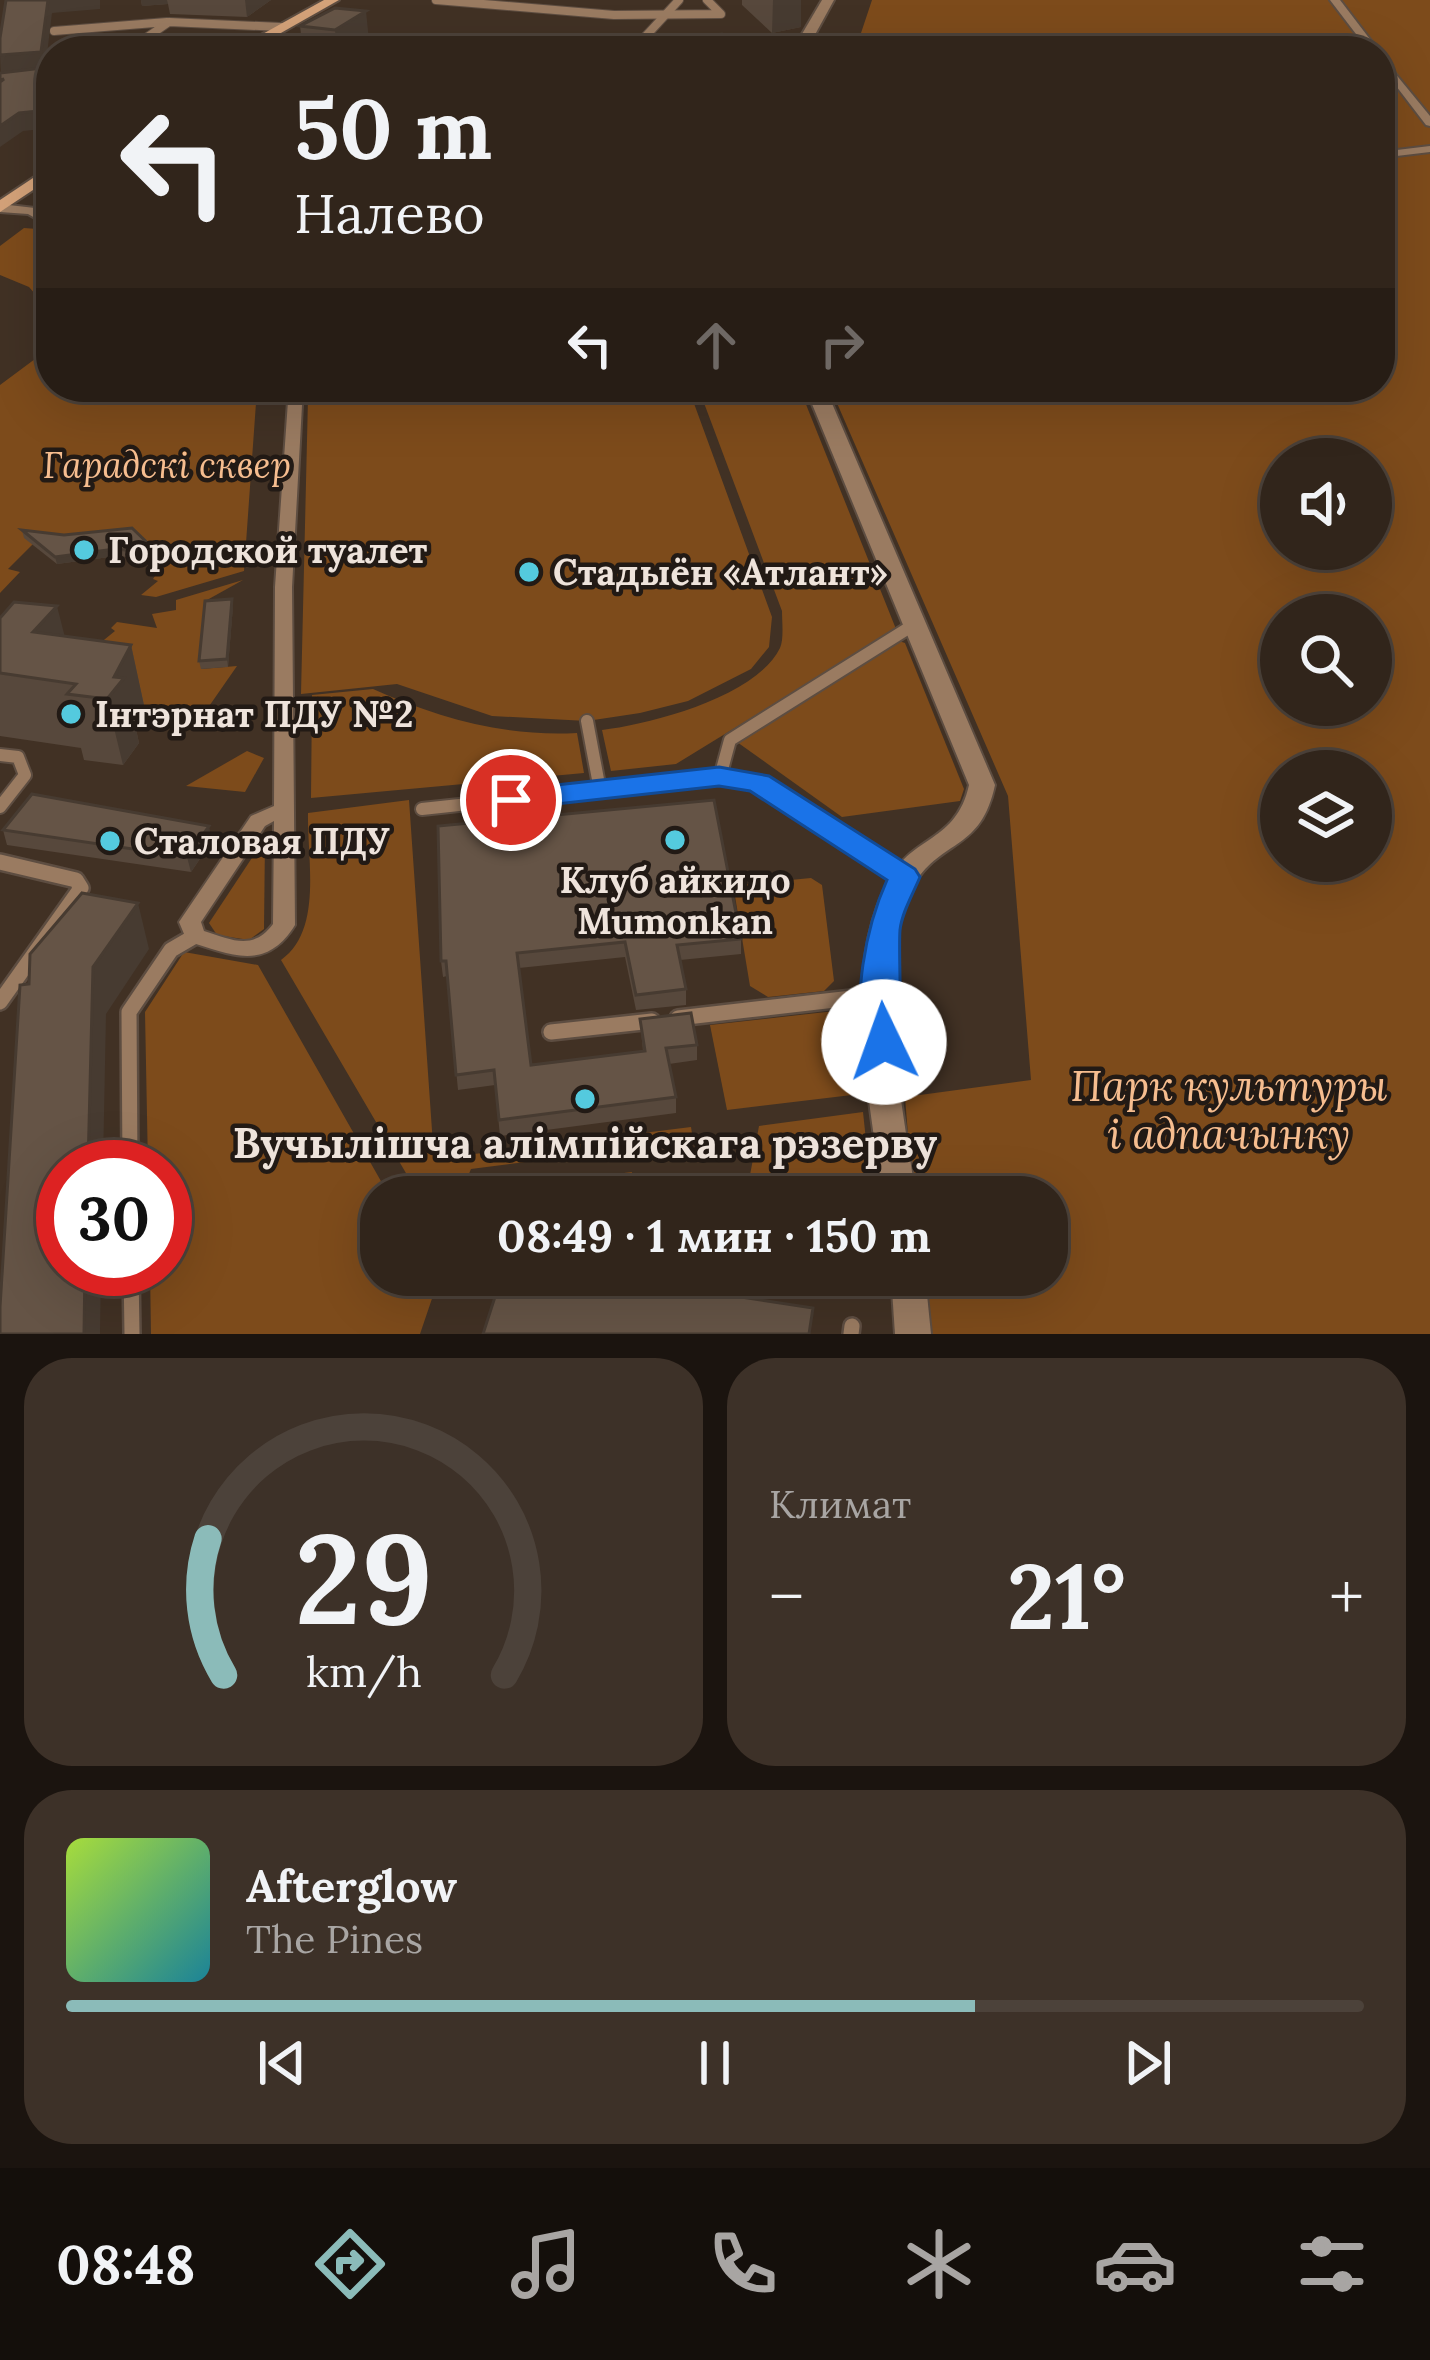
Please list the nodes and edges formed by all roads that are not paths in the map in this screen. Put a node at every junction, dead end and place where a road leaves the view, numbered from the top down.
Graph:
1 (333, 0) edge
2 (436, 0) edge
3 (679, 0) edge
4 (707, 0) edge
5 (828, 0) edge
6 (1335, 0) edge
7 (466, 1) edge
8 (660, 17) junction
9 (169, 22) junction
10 (281, 27) junction
11 (55, 31) dead end
12 (149, 36) edge
13 (265, 36) edge
14 (644, 36) edge
15 (808, 36) edge
16 (1363, 36) edge
17 (1395, 78) edge
18 (1430, 123) edge
19 (1430, 149) edge
20 (1395, 153) edge
21 (36, 182) edge
22 (0, 208) edge
23 (36, 214) edge
24 (295, 402) edge
25 (821, 402) edge
26 (915, 624) junction
27 (587, 721) dead end
28 (0, 754) edge
29 (719, 777) junction
30 (600, 790) junction
31 (0, 807) edge
32 (285, 808) junction
33 (422, 809) dead end
34 (0, 862) edge
35 (904, 877) junction
36 (195, 936) junction
37 (879, 994) junction
38 (0, 1002) edge
39 (551, 1033) dead end
40 (130, 1140) edge
41 (897, 1176) edge
42 (131, 1296) edge
43 (910, 1296) edge
44 (132, 1334) edge
45 (913, 1334) edge

1 - 10 main road
2 - 7 lane
3 - 8 lane
4 - 8 lane
5 - 15 street
6 - 16 street
7 - 8 lane
8 - 14 lane
9 - 10 lane
9 - 11 lane
9 - 12 lane
10 - 13 main road
17 - 18 street
19 - 20 street
21 - 22 main road
22 - 23 street
24 - 32 street
25 - 26 street
26 - 29 lane
26 - 35 street
27 - 30 lane
28 - 31 lane
29 - 30 lane
29 - 35 lane
30 - 33 lane
32 - 36 street
32 - 36 street
34 - 38 lane
35 - 37 street
36 - 40 lane
37 - 39 lane
37 - 41 street
42 - 44 lane
43 - 45 street

